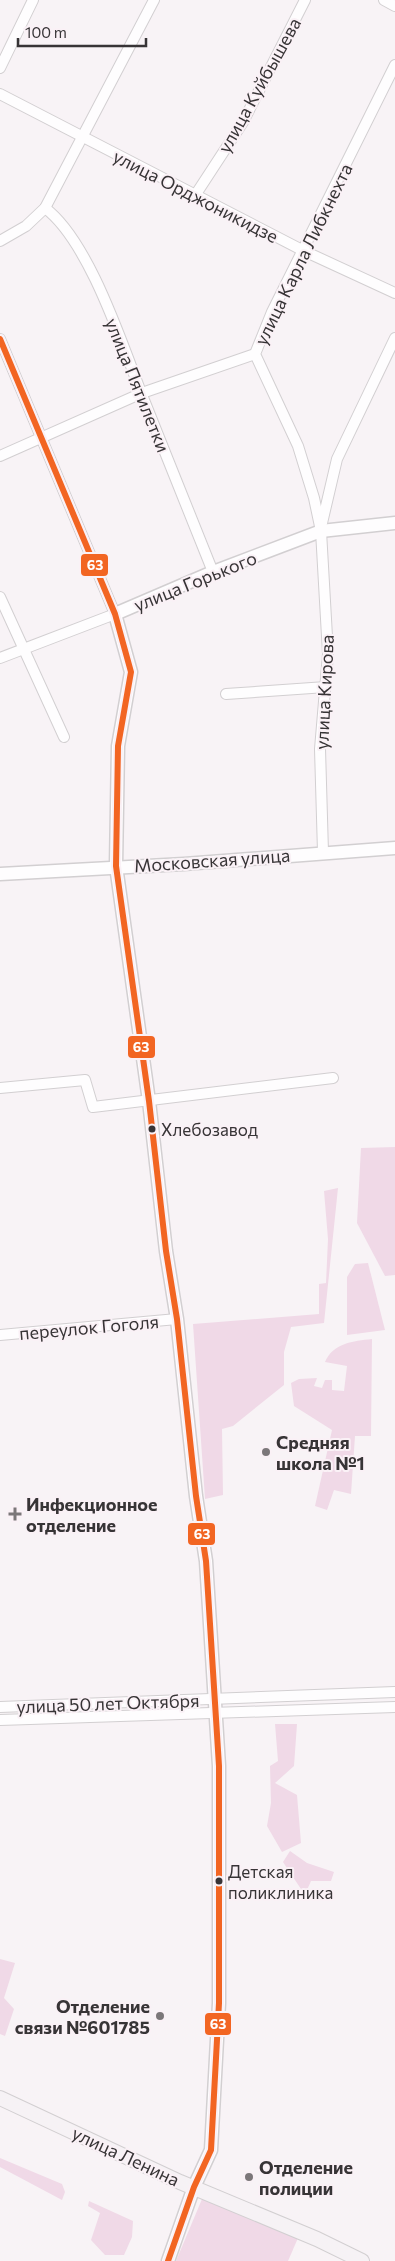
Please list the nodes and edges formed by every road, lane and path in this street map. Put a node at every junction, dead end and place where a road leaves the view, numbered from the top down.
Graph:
1 (34, 0) edge
2 (154, 0) edge
3 (305, 0) edge
4 (384, 0) edge
5 (395, 6) edge
6 (395, 65) edge
7 (0, 68) edge
8 (0, 94) edge
9 (82, 137) junction
10 (196, 194) junction
11 (45, 208) junction
12 (0, 241) edge
13 (304, 251) junction
14 (395, 293) edge
15 (395, 338) edge
16 (0, 340) edge
17 (255, 354) junction
18 (142, 393) junction
19 (41, 438) junction
20 (0, 456) edge
21 (395, 523) edge
22 (321, 531) junction
23 (213, 572) junction
24 (0, 596) edge
25 (115, 614) junction
26 (22, 649) junction
27 (0, 658) edge
28 (326, 687) junction
29 (226, 694) dead end
30 (64, 737) dead end
31 (395, 848) edge
32 (322, 852) junction
33 (116, 866) junction
34 (0, 874) edge
35 (333, 1078) dead end
36 (0, 1088) edge
37 (148, 1101) junction
38 (177, 1318) junction
39 (0, 1335) edge
40 (395, 1692) edge
41 (216, 1699) junction
42 (0, 1707) edge
43 (395, 1707) edge
44 (217, 1713) junction
45 (0, 1720) edge
46 (0, 2098) edge
47 (194, 2187) junction
48 (168, 2261) edge
49 (362, 2261) edge

1 - 7 street
2 - 9 street
3 - 10 street, улица Куйбышева
4 - 5 street
6 - 13 street, улица Карла Либкнехта
8 - 9 street, улица Орджоникидзе
9 - 10 street, улица Орджоникидзе
9 - 11 street
10 - 13 street, улица Орджоникидзе
11 - 12 street
11 - 18 street, улица Пятилетки
13 - 14 street, улица Орджоникидзе
13 - 17 street, улица Карла Либкнехта
15 - 22 street
16 - 19 street
17 - 18 street
17 - 22 street, улица Карла Либкнехта
18 - 19 street
18 - 23 street, улица Пятилетки
19 - 20 street
19 - 25 street
21 - 22 street, улица Горького
22 - 23 street, улица Горького
22 - 28 street, улица Кирова
23 - 25 street, улица Горького
24 - 26 street
25 - 26 street, улица Горького
25 - 33 street
26 - 27 street, улица Горького
26 - 30 street
28 - 29 street
28 - 32 street, улица Кирова
31 - 32 street, Московская улица
32 - 33 street, Московская улица
33 - 34 street, Московская улица
33 - 37 street
35 - 37 street
36 - 37 street
37 - 38 street
38 - 39 street, переулок Гоголя
38 - 41 street
40 - 41 street, улица 50 лет Октября
41 - 42 street, улица 50 лет Октября
41 - 44 street
43 - 44 street, улица 50 лет Октября
44 - 45 street, улица 50 лет Октября
44 - 47 street
46 - 47 main road, улица Ленина
47 - 48 street
47 - 49 main road, улица Ленина

